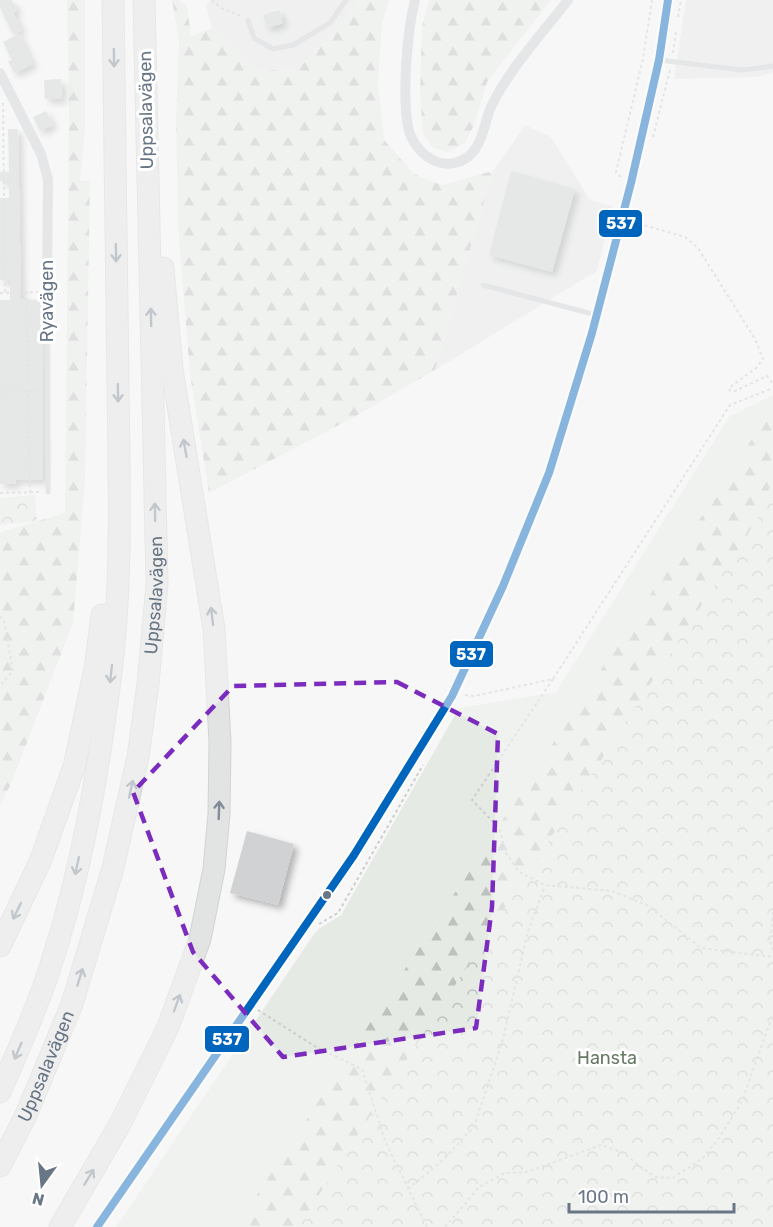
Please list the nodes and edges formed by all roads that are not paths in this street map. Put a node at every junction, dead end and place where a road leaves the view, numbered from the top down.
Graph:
1 (113, 0) edge
2 (144, 0) edge
3 (346, 0) edge
4 (416, 0) edge
5 (568, 0) edge
6 (668, 0) edge
7 (248, 20) road end
8 (659, 60) junction
9 (773, 66) edge
10 (0, 73) edge
11 (146, 76) junction
12 (483, 285) dead end
13 (47, 292) joint
14 (596, 315) junction
15 (119, 469) junction
16 (48, 492) road end
17 (0, 946) edge
18 (0, 1092) edge
19 (0, 1166) edge
20 (60, 1227) edge
21 (98, 1227) edge

1 -> 15 highway, Uppsalavägen
2 - 11 highway, Uppsalavägen
3 - 7 lane
4 - 5 street
6 - 8 street
8 - 9 lane
8 - 14 street
10 - 13 street, Ryavägen
19 -> 11 highway, Uppsalavägen
20 -> 11 highway
12 - 14 lane
13 - 16 lane, Ryavägen
14 - 21 street
15 -> 17 highway
15 -> 18 highway, Uppsalavägen

